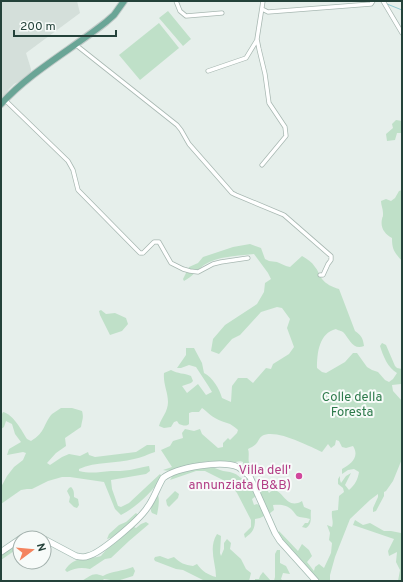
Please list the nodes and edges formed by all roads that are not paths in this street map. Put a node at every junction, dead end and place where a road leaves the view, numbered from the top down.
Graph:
1 (124, 1) edge
2 (176, 1) edge
3 (262, 1) edge
4 (374, 1) edge
5 (383, 1) edge
6 (262, 10) junction
7 (222, 14) dead end
8 (402, 33) edge
9 (258, 39) junction
10 (76, 45) junction
11 (208, 71) dead end
12 (3, 102) edge
13 (262, 165) dead end
14 (248, 258) dead end
15 (320, 275) dead end
16 (52, 544) edge
17 (12, 545) edge
18 (1, 552) edge
19 (316, 581) edge

1 - 10 main road
2 - 7 street
3 - 6 street
4 - 6 street
5 - 8 street
6 - 9 street
9 - 11 street
9 - 13 street
10 - 12 main road
10 - 15 street
12 - 14 street
16 - 19 main road
17 - 18 main road

